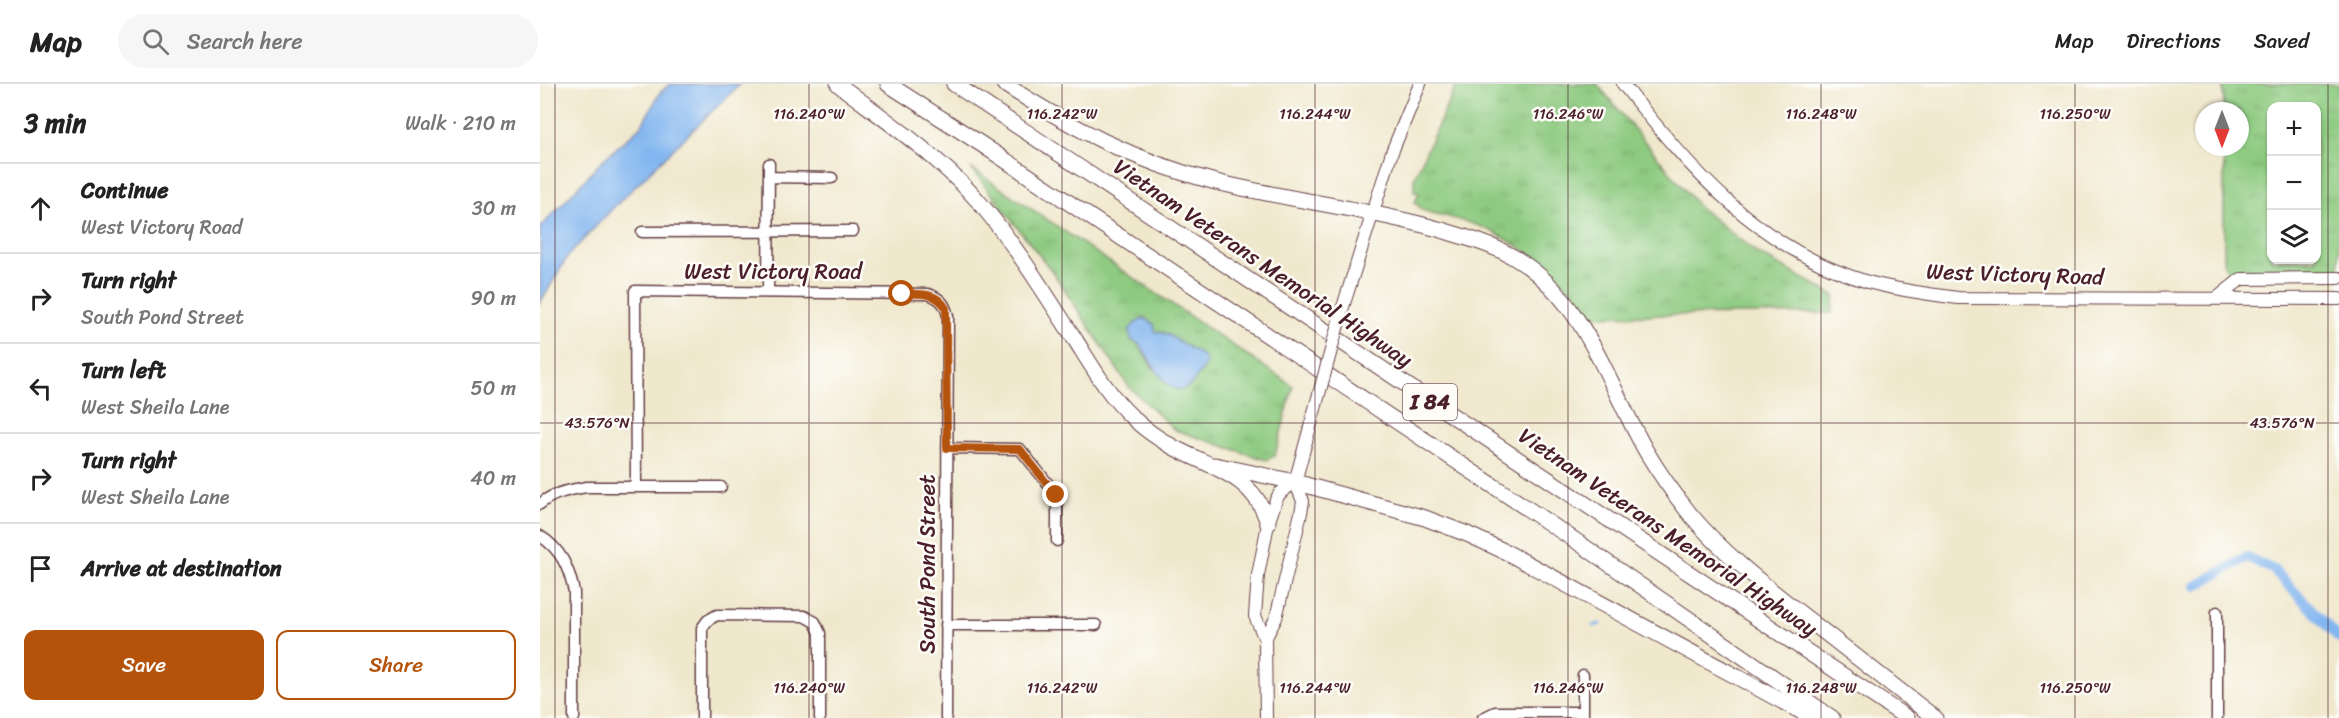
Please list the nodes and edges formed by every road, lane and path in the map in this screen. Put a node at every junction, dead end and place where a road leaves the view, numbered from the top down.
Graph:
1 (838, 84) edge
2 (888, 84) edge
3 (954, 84) edge
4 (1005, 84) edge
5 (1420, 84) edge
6 (1623, 84) edge
7 (769, 164) dead end
8 (768, 177) junction
9 (832, 177) dead end
10 (1373, 213) junction
11 (853, 231) dead end
12 (642, 232) dead end
13 (768, 232) junction
14 (2339, 278) edge
15 (768, 292) junction
16 (2216, 299) junction
17 (2339, 299) edge
18 (943, 303) joint
19 (947, 448) junction
20 (1215, 465) junction
21 (1295, 482) junction
22 (636, 487) junction
23 (721, 488) dead end
24 (540, 504) edge
25 (1268, 524) junction
26 (540, 536) edge
27 (1056, 541) dead end
28 (2217, 612) dead end
29 (946, 624) junction
30 (1096, 625) dead end
31 (1265, 639) junction
32 (1583, 675) dead end
33 (1583, 715) edge
34 (574, 718) edge
35 (702, 718) edge
36 (820, 718) edge
37 (946, 718) edge
38 (1266, 718) edge
39 (1483, 718) edge
40 (1813, 718) edge
41 (1832, 718) edge
42 (1907, 718) edge
43 (1935, 718) edge
44 (2217, 718) edge

1 - 20 highway
2 - 41 highway, I 84
3 - 42 highway, Vietnam Veterans Memorial Highway / I 84
4 - 10 highway
5 - 10 main road
6 - 16 main road, West Victory Road
7 - 8 street
8 - 9 street
8 - 13 street
10 - 21 main road, bridge
10 - 43 highway
11 - 13 street
12 - 13 street
13 - 15 street
14 - 16 main road
15 - 18 street, West Victory Road
15 - 22 street, West Victory Road
16 - 17 main road, West Victory Road
18 - 19 street, South Pond Street
19 - 27 street
19 - 29 street, South Pond Street
20 - 21 highway
20 - 25 highway
21 - 25 main road
21 - 31 main road
21 - 40 highway
22 - 23 street
22 - 24 street
25 - 31 main road
26 - 34 street
28 - 44 street
29 - 30 street
29 - 37 street, South Pond Street
31 - 38 main road
32 - 33 street
33 - 39 street
35 - 36 street

